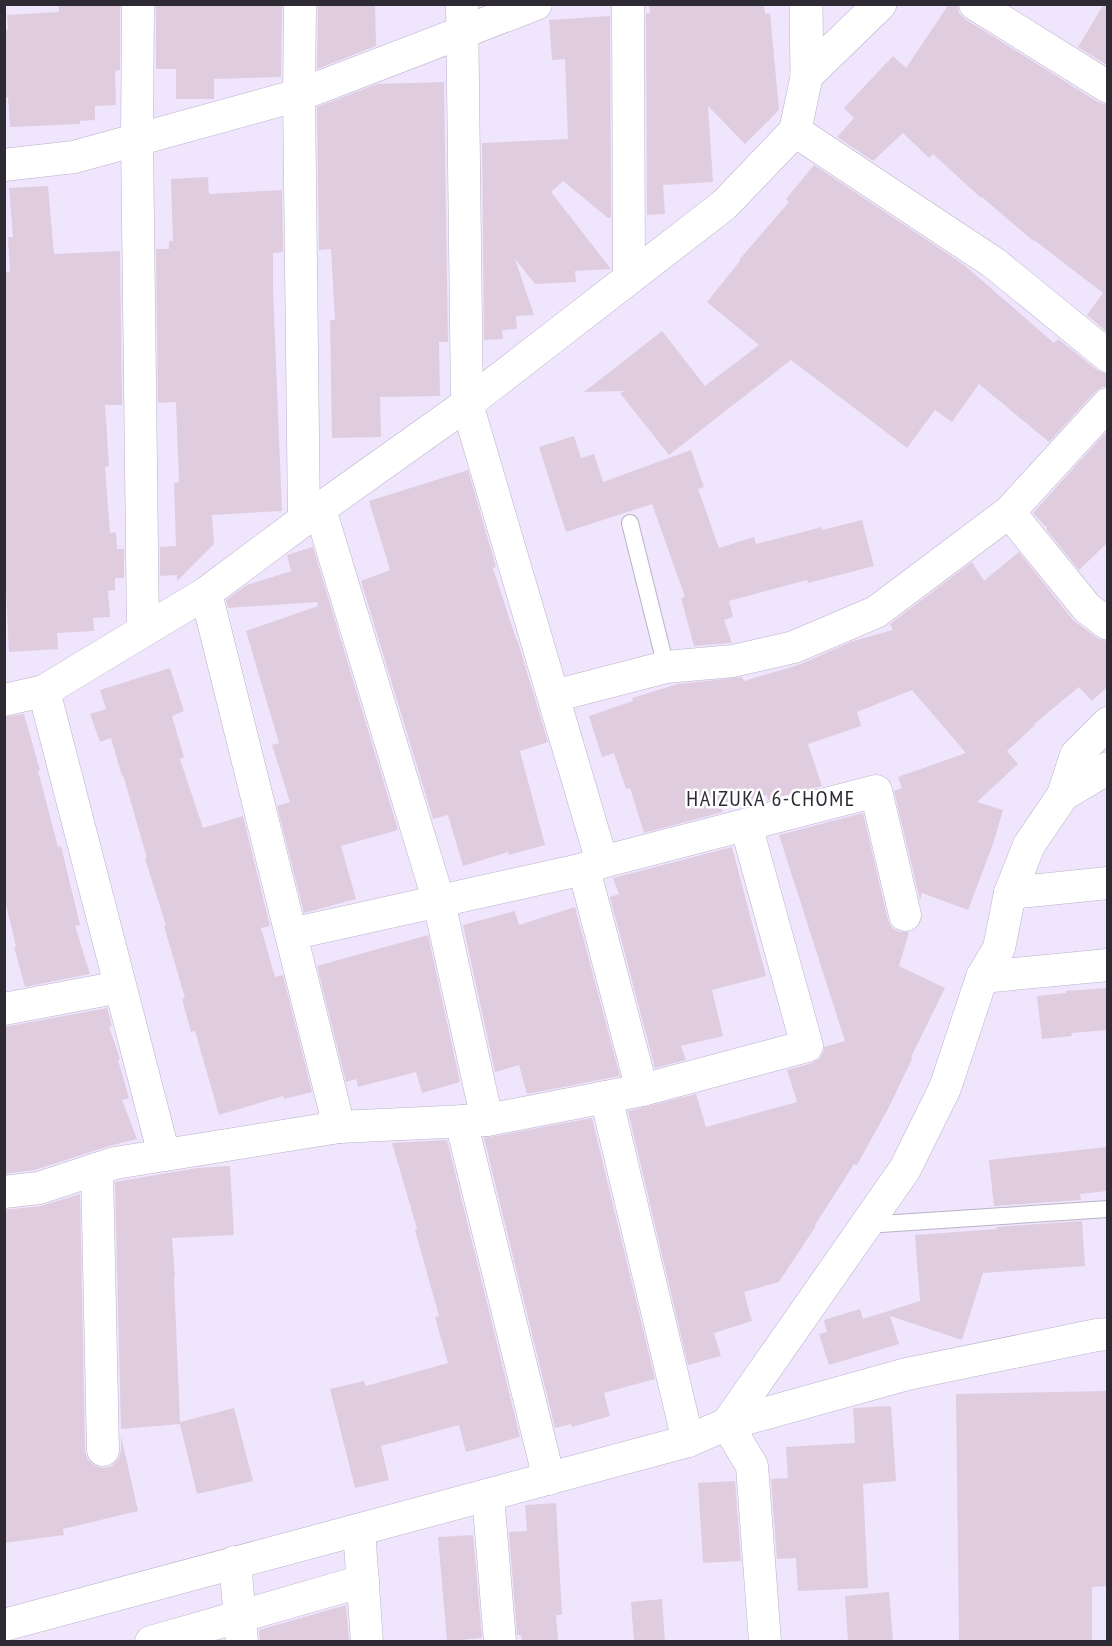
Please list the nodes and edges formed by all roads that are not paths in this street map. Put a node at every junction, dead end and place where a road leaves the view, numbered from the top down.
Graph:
1 (138, 4) edge
2 (300, 4) edge
3 (537, 4) edge
4 (628, 4) edge
5 (806, 4) edge
6 (880, 4) edge
7 (975, 4) edge
8 (462, 19) edge
9 (807, 75) junction
10 (1107, 87) edge
11 (299, 95) junction
12 (795, 131) junction
13 (137, 139) junction
14 (4, 165) edge
15 (629, 278) junction
16 (1107, 356) edge
17 (467, 404) junction
18 (1107, 404) edge
19 (1009, 512) junction
20 (312, 515) junction
21 (630, 523) dead end
22 (206, 593) junction
23 (1107, 624) edge
24 (143, 631) junction
25 (666, 667) junction
26 (44, 691) junction
27 (554, 696) junction
28 (4, 700) edge
29 (1107, 723) edge
30 (1107, 768) edge
31 (1063, 795) junction
32 (746, 825) junction
33 (593, 866) junction
34 (1107, 883) edge
35 (1010, 893) junction
36 (439, 902) junction
37 (905, 915) dead end
38 (291, 934) junction
39 (1107, 965) edge
40 (982, 977) junction
41 (120, 987) junction
42 (4, 1009) edge
43 (642, 1090) junction
44 (606, 1097) junction
45 (474, 1121) junction
46 (339, 1127) junction
47 (164, 1155) junction
48 (97, 1169) junction
49 (4, 1192) edge
50 (1107, 1209) edge
51 (865, 1225) junction
52 (1107, 1334) edge
53 (727, 1424) junction
54 (688, 1441) junction
55 (103, 1450) dead end
56 (549, 1479) junction
57 (488, 1495) junction
58 (359, 1530) junction
59 (235, 1562) junction
60 (363, 1581) junction
61 (4, 1625) edge
62 (241, 1628) edge
63 (36, 1629) edge
64 (151, 1641) edge
65 (367, 1641) edge
66 (500, 1641) edge
67 (765, 1641) edge

1 - 13 street
2 - 11 street
3 - 8 street
4 - 15 street
5 - 9 street
6 - 9 street
7 - 10 street
8 - 11 street
8 - 17 street
9 - 12 street
11 - 13 street
11 - 20 street
12 - 15 street
12 - 16 street
13 - 14 street
13 - 24 street
15 - 17 street
17 - 20 street
17 - 27 street
18 - 19 street
19 - 23 street
19 - 25 street
20 - 22 street
20 - 36 street
21 - 25 lane
22 - 24 street
22 - 38 street
24 - 26 street
25 - 27 street
26 - 28 street
26 - 41 street
27 - 33 street
29 - 31 street
30 - 31 street
31 - 35 street
32 - 33 street
32 - 37 street
32 - 43 street
33 - 36 street
33 - 43 street
34 - 35 street
35 - 40 street
36 - 38 street
36 - 45 street
38 - 46 street
39 - 40 street
40 - 51 street
41 - 42 street
41 - 47 street
43 - 44 street
44 - 45 street
44 - 54 street
45 - 46 street
45 - 56 street
46 - 47 street
47 - 48 street
48 - 49 street
48 - 55 street
50 - 51 lane
51 - 53 street
52 - 53 street
53 - 54 street
53 - 67 street
54 - 56 street
56 - 57 street
57 - 58 street
57 - 66 street
58 - 59 street
58 - 60 street
59 - 62 street
59 - 63 street
60 - 62 street
60 - 65 street
61 - 63 street
62 - 64 street

